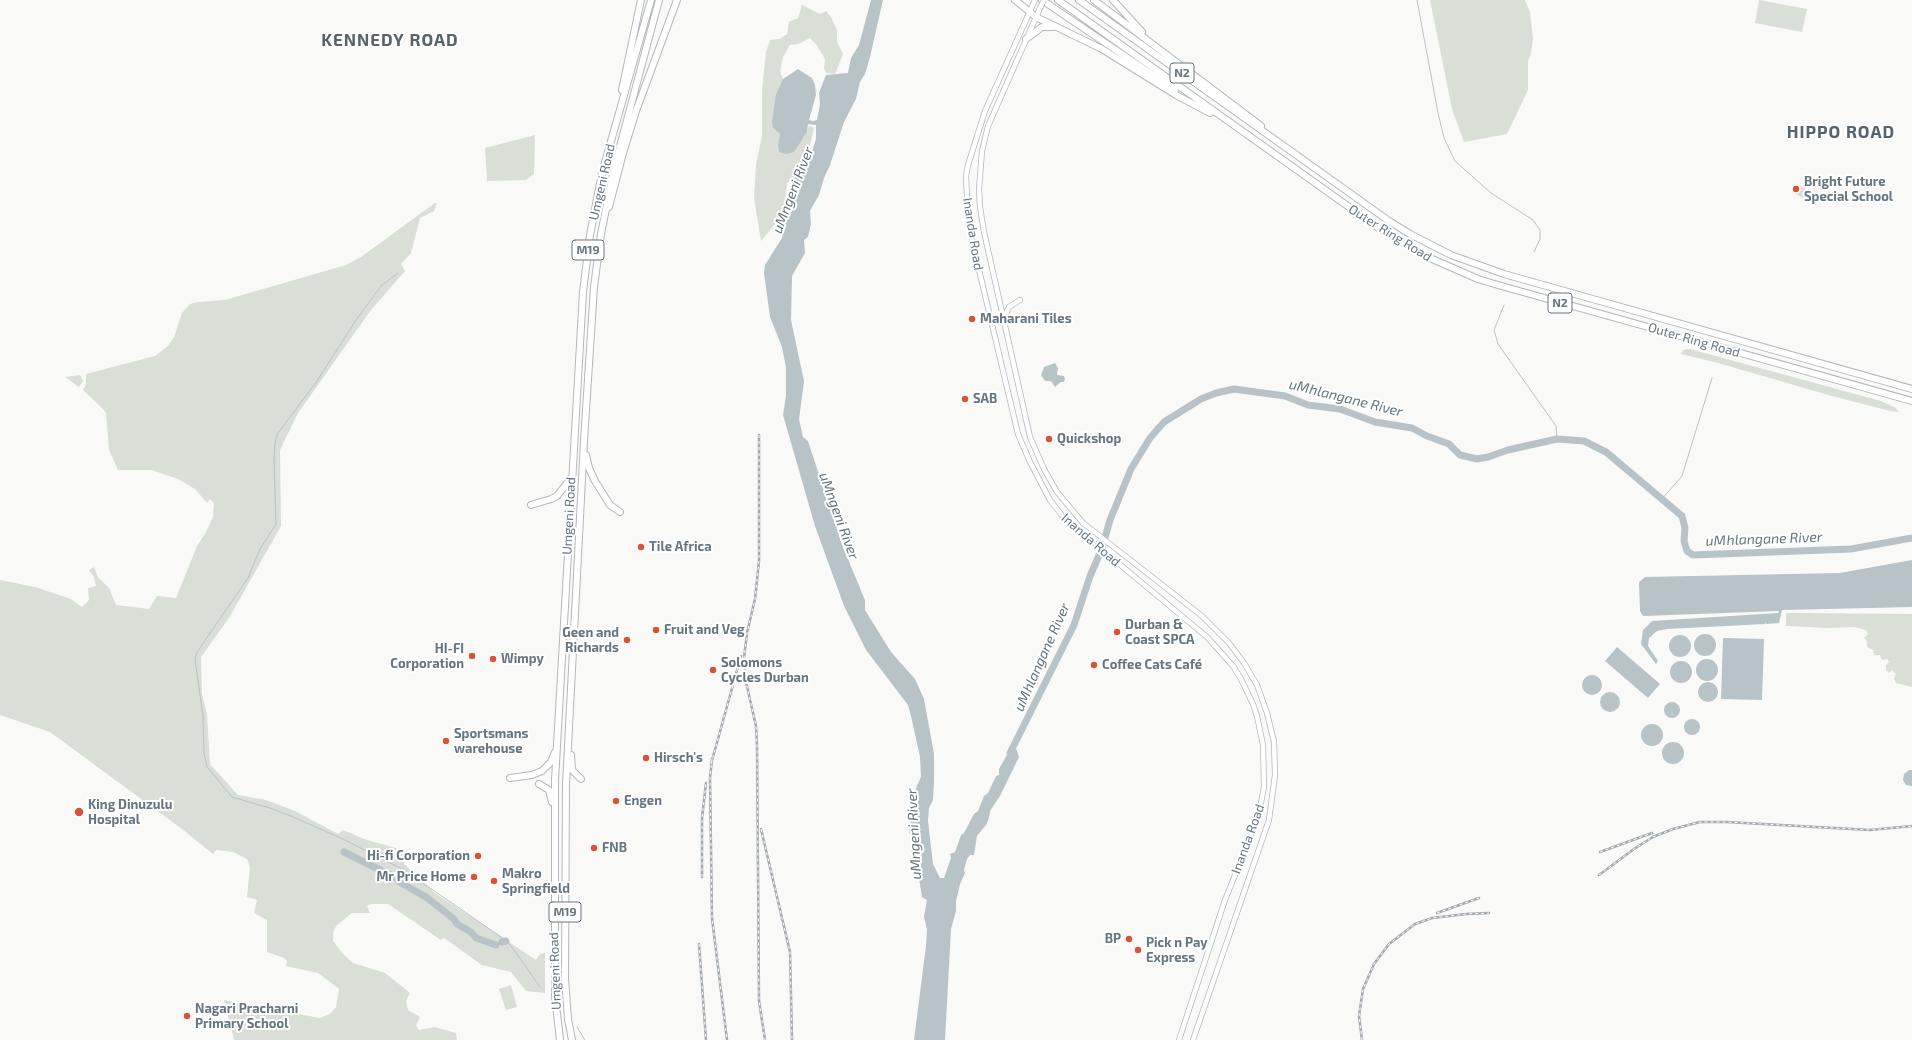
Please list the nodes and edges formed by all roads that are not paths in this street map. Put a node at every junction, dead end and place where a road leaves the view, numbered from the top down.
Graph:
1 (641, 0) edge
2 (651, 0) edge
3 (659, 0) edge
4 (664, 0) edge
5 (677, 0) edge
6 (1015, 0) edge
7 (1058, 0) edge
8 (1079, 0) edge
9 (1094, 0) edge
10 (1113, 0) edge
11 (1035, 1) edge
12 (1042, 2) edge
13 (1029, 12) junction
14 (1036, 17) junction
15 (1064, 30) junction
16 (1026, 39) junction
17 (1154, 44) junction
18 (646, 48) junction
19 (622, 102) junction
20 (1203, 109) junction
21 (1242, 132) junction
22 (1285, 146) junction
23 (600, 242) junction
24 (1020, 300) dead end
25 (1004, 318) junction
26 (1912, 389) edge
27 (1912, 401) edge
28 (584, 441) junction
29 (572, 477) junction
30 (531, 505) dead end
31 (620, 512) dead end
32 (557, 744) junction
33 (567, 746) junction
34 (510, 778) dead end
35 (581, 780) dead end
36 (539, 784) dead end
37 (555, 811) junction
38 (560, 1040) edge
39 (572, 1040) edge
40 (1178, 1040) edge
41 (1193, 1040) edge

1 - 19 highway
2 - 19 highway, Umgeni Road / M19
3 - 18 highway, Umgeni Road / M19
4 - 18 highway
5 - 23 highway
6 - 13 highway
7 - 21 highway, Outer Ring Road / N2
8 - 22 highway, Outer Ring Road / N2
9 - 17 highway
10 - 17 highway
11 - 13 main road, Inanda Road
12 - 14 main road, Inanda Road
12 - 20 highway
13 - 14 highway
13 - 40 main road, Inanda Road
14 - 15 highway
14 - 16 main road, Inanda Road
15 - 16 highway
15 - 20 highway
16 - 25 main road, Inanda Road
17 - 22 highway
18 - 23 highway, Umgeni Road / M19
19 - 29 highway, Umgeni Road / M19
20 - 21 highway
21 - 27 highway, Outer Ring Road / N2
22 - 26 highway, Outer Ring Road / N2
23 - 28 highway, Umgeni Road / M19
24 - 25 main road
25 - 41 main road, Inanda Road
28 - 31 highway
28 - 33 highway, Umgeni Road / M19
29 - 30 highway
29 - 32 highway, Umgeni Road / M19
32 - 34 highway
32 - 37 highway, Umgeni Road / M19
33 - 35 highway
33 - 39 highway, Umgeni Road / M19
36 - 37 highway
37 - 38 highway, Umgeni Road / M19

